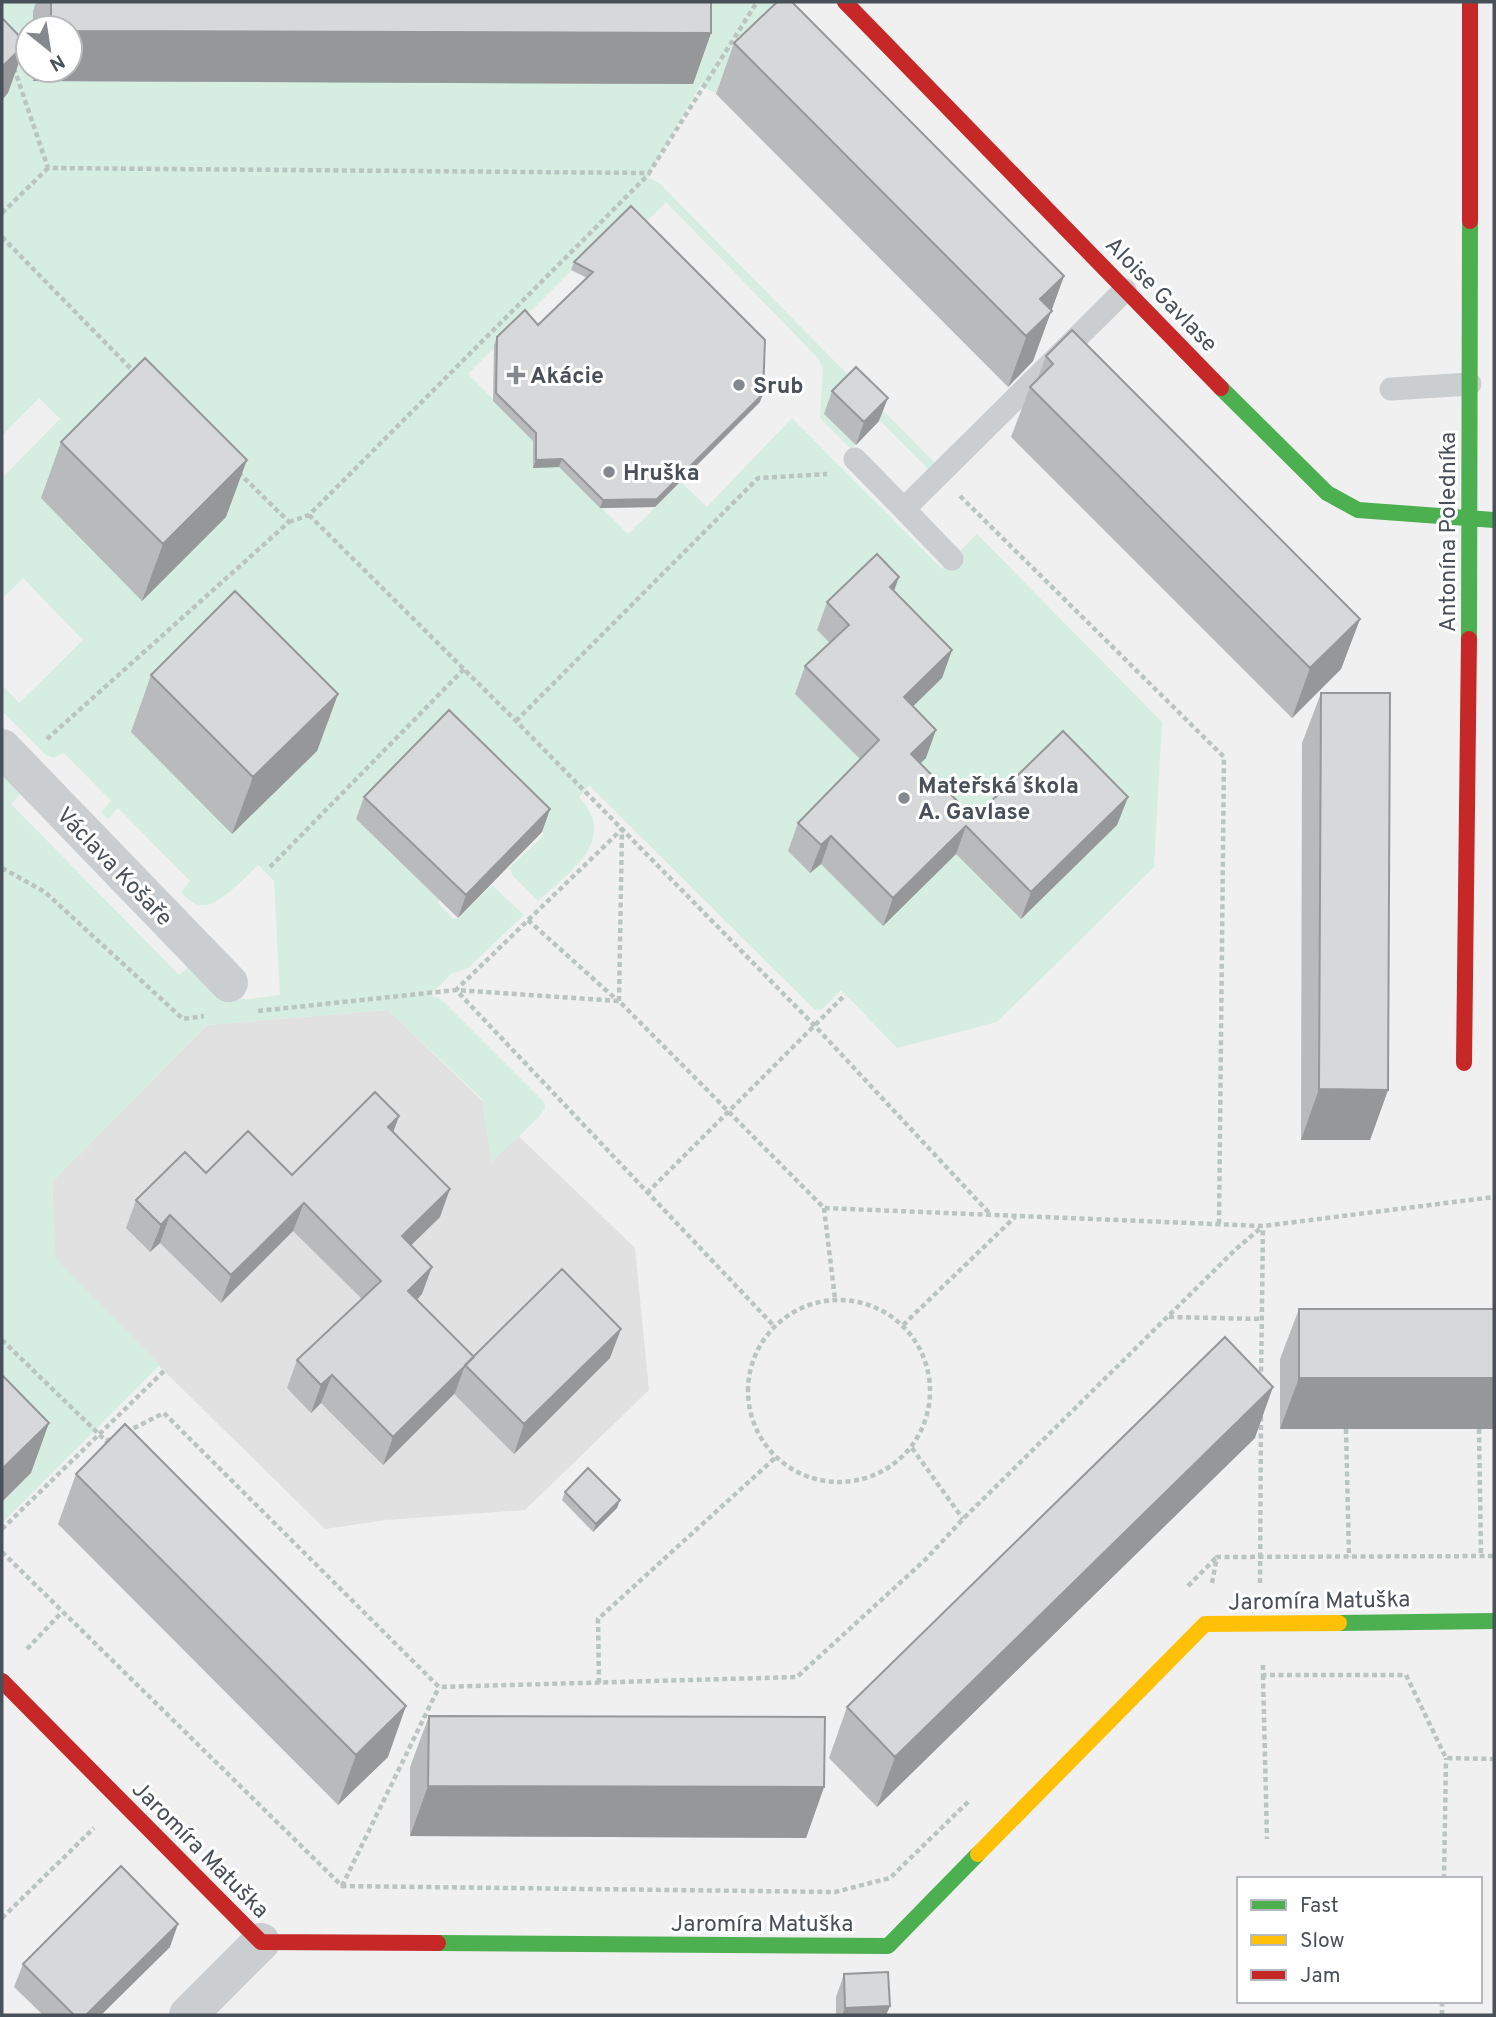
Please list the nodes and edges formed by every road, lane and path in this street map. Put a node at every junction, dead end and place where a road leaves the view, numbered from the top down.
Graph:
1 (757, 2) edge
2 (845, 2) edge
3 (1470, 2) edge
4 (10, 56) edge
5 (48, 168) junction
6 (649, 173) junction
7 (2, 213) edge
8 (2, 237) edge
9 (1125, 290) junction
10 (145, 383) edge
11 (1470, 384) junction
12 (1391, 389) dead end
13 (861, 466) joint
14 (232, 467) edge
15 (939, 475) junction
16 (904, 509) junction
17 (309, 515) junction
18 (1471, 519) junction
19 (1494, 520) edge
20 (289, 522) junction
21 (952, 559) dead end
22 (464, 669) junction
23 (516, 721) junction
24 (10, 756) edge
25 (622, 829) junction
26 (270, 867) dead end
27 (2, 868) edge
28 (528, 920) junction
29 (456, 990) junction
30 (845, 995) dead end
31 (240, 997) joint
32 (619, 1001) junction
33 (210, 1016) dead end
34 (814, 1025) junction
35 (1464, 1063) dead end
36 (728, 1112) junction
37 (647, 1193) junction
38 (1494, 1197) edge
39 (824, 1208) junction
40 (992, 1215) junction
41 (1016, 1217) junction
42 (1219, 1225) junction
43 (1263, 1226) junction
44 (835, 1299) junction
45 (1168, 1317) junction
46 (1262, 1320) junction
47 (903, 1325) junction
48 (774, 1326) junction
49 (2, 1340) edge
50 (164, 1371) dead end
51 (1261, 1389) edge
52 (1261, 1403) edge
53 (1346, 1429) edge
54 (1479, 1429) edge
55 (99, 1434) junction
56 (912, 1448) junction
57 (775, 1458) junction
58 (963, 1519) junction
59 (2, 1529) edge
60 (2, 1552) edge
61 (1481, 1556) junction
62 (1494, 1556) edge
63 (1259, 1557) junction
64 (1349, 1557) junction
65 (1217, 1558) junction
66 (1187, 1587) dead end
67 (62, 1612) junction
68 (1494, 1621) edge
69 (1205, 1623) junction
70 (1261, 1623) junction
71 (19, 1656) dead end
72 (1263, 1675) junction
73 (2, 1681) edge
74 (598, 1683) junction
75 (439, 1687) junction
76 (1446, 1758) junction
77 (1494, 1759) edge
78 (970, 1800) dead end
79 (121, 1801) junction
80 (1267, 1839) dead end
81 (1444, 1877) edge
82 (342, 1886) junction
83 (2, 1918) edge
84 (261, 1942) junction
85 (188, 2015) edge

1 - 6 path
2 - 9 street, Aloise Gavlase
3 - 11 street, Antonína Poledníka
4 - 5 path
5 - 6 path
5 - 7 path
6 - 17 path
8 - 10 path
9 - 15 lane
9 - 18 street, Aloise Gavlase
11 - 12 lane
11 - 18 street, Antonína Poledníka
13 - 16 lane
13 - 23 path
14 - 20 path
15 - 16 lane
15 - 42 path
16 - 21 lane
17 - 20 path
17 - 22 path
18 - 19 street, Aloise Gavlase
18 - 35 street, Antonína Poledníka
20 - 24 path
22 - 23 path
22 - 26 path
23 - 25 path
24 - 31 street, Václava Košaře
25 - 28 path
25 - 32 path
25 - 34 path
27 - 33 path
28 - 29 path
28 - 32 path
29 - 31 path
29 - 32 path
29 - 37 path
30 - 34 path
32 - 36 path
34 - 36 path
34 - 40 path
36 - 37 path
36 - 39 path
37 - 48 path
38 - 43 path
39 - 40 path
39 - 44 path
40 - 41 path
41 - 42 path
41 - 47 path
42 - 43 path
43 - 45 path
43 - 46 path
44 - 47 path
44 - 48 path
45 - 46 path
45 - 58 path
46 - 51 path
47 - 56 path
48 - 57 path
49 - 55 path
50 - 55 path
52 - 63 path
53 - 64 path
54 - 61 path
55 - 59 path
55 - 75 path
56 - 57 path
56 - 58 path
57 - 74 path
58 - 74 path
60 - 67 path
61 - 62 path
61 - 64 path
63 - 64 path
63 - 65 path
63 - 70 path
65 - 66 path
65 - 69 path
67 - 71 path
67 - 82 path
68 - 70 street, Jaromíra Matuška
69 - 70 street, Jaromíra Matuška
69 - 84 street, Jaromíra Matuška
70 - 72 path
72 - 76 path
72 - 80 path
73 - 79 street, Jaromíra Matuška
74 - 75 path
75 - 82 path
76 - 77 path
76 - 81 path
78 - 82 path
79 - 83 path
79 - 84 street, Jaromíra Matuška
84 - 85 street

